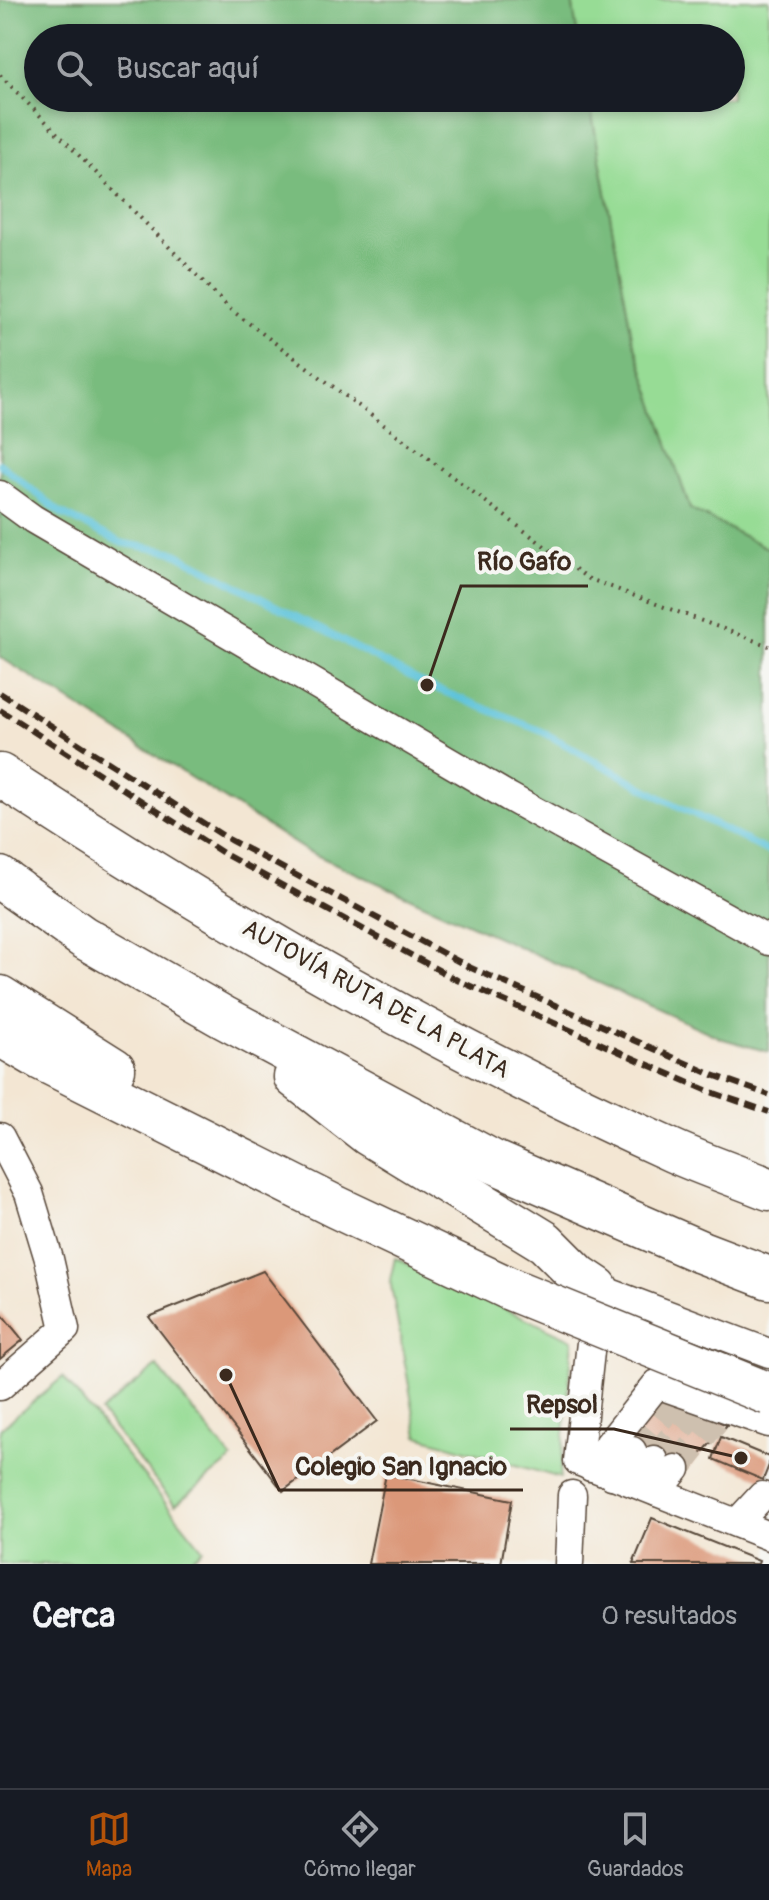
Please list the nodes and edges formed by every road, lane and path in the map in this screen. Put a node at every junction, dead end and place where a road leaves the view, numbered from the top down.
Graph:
1 (0, 75) edge
2 (24, 99) edge
3 (36, 112) edge
4 (0, 495) edge
5 (769, 646) edge
6 (0, 764) edge
7 (0, 775) edge
8 (101, 841) junction
9 (0, 878) edge
10 (0, 889) edge
11 (83, 937) junction
12 (769, 941) edge
13 (0, 997) edge
14 (223, 1017) junction
15 (9, 1048) edge
16 (0, 1137) edge
17 (769, 1189) edge
18 (336, 1207) junction
19 (769, 1278) edge
20 (597, 1288) junction
21 (769, 1353) edge
22 (0, 1386) edge
23 (769, 1394) edge
24 (769, 1423) edge
25 (624, 1479) junction
26 (572, 1495) dead end
27 (762, 1496) dead end
28 (759, 1530) edge
29 (569, 1564) edge

1 - 2 path
3 - 5 path
4 - 12 street
6 - 8 highway
7 - 8 highway, AUTOVÍA RUTA DE LA PLATA
8 - 17 highway, AUTOVÍA RUTA DE LA PLATA
9 - 11 highway
10 - 11 highway
11 - 14 highway
13 - 18 highway
14 - 19 highway
14 - 20 highway
15 - 18 highway
16 - 22 street
18 - 23 highway, bridge
20 - 21 street
20 - 25 street
24 - 25 street
25 - 25 street
25 - 28 street
26 - 29 street
27 - 28 street

